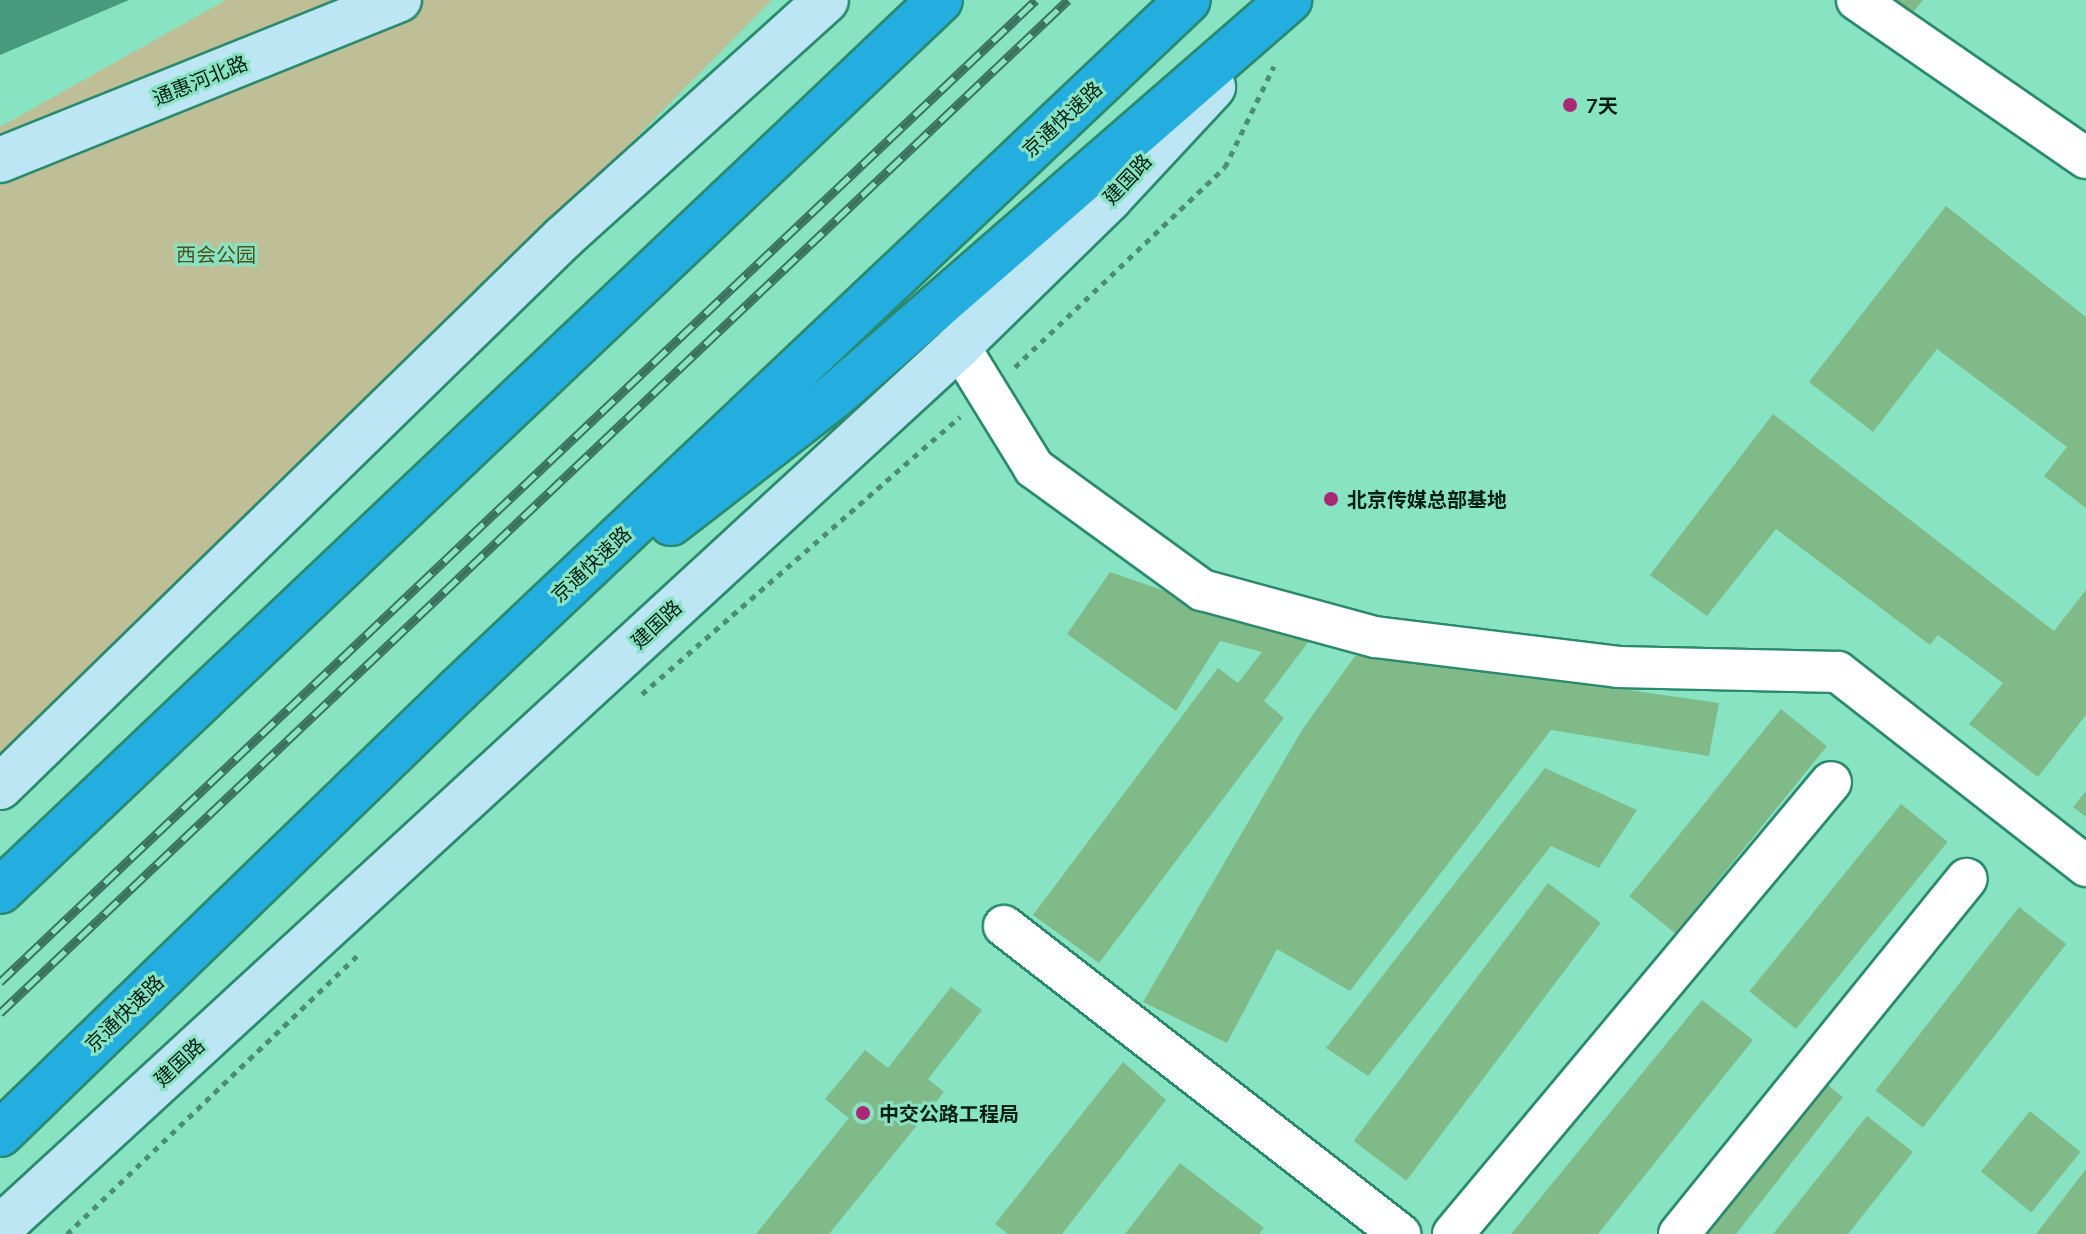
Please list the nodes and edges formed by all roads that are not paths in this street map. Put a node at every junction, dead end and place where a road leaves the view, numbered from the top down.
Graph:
1 (399, 0) edge
2 (826, 0) edge
3 (940, 0) edge
4 (1188, 0) edge
5 (1291, 0) edge
6 (1857, 0) edge
7 (2086, 158) edge
8 (0, 160) edge
9 (959, 346) junction
10 (458, 690) junction
11 (1831, 782) dead end
12 (0, 787) edge
13 (2086, 866) edge
14 (1966, 879) dead end
15 (0, 891) edge
16 (1004, 926) dead end
17 (0, 1134) edge
18 (0, 1228) edge
19 (1400, 1234) edge
20 (1453, 1234) edge
21 (1679, 1234) edge

1 - 8 main road, 通惠河北路
2 - 12 main road
3 - 15 highway
4 - 10 highway, 京通快速路
5 - 9 main road, 建国路
5 - 10 highway
6 - 7 street
9 - 13 street
9 - 18 main road, 建国路
10 - 17 highway, 京通快速路
11 - 20 street
14 - 21 street
16 - 19 street

